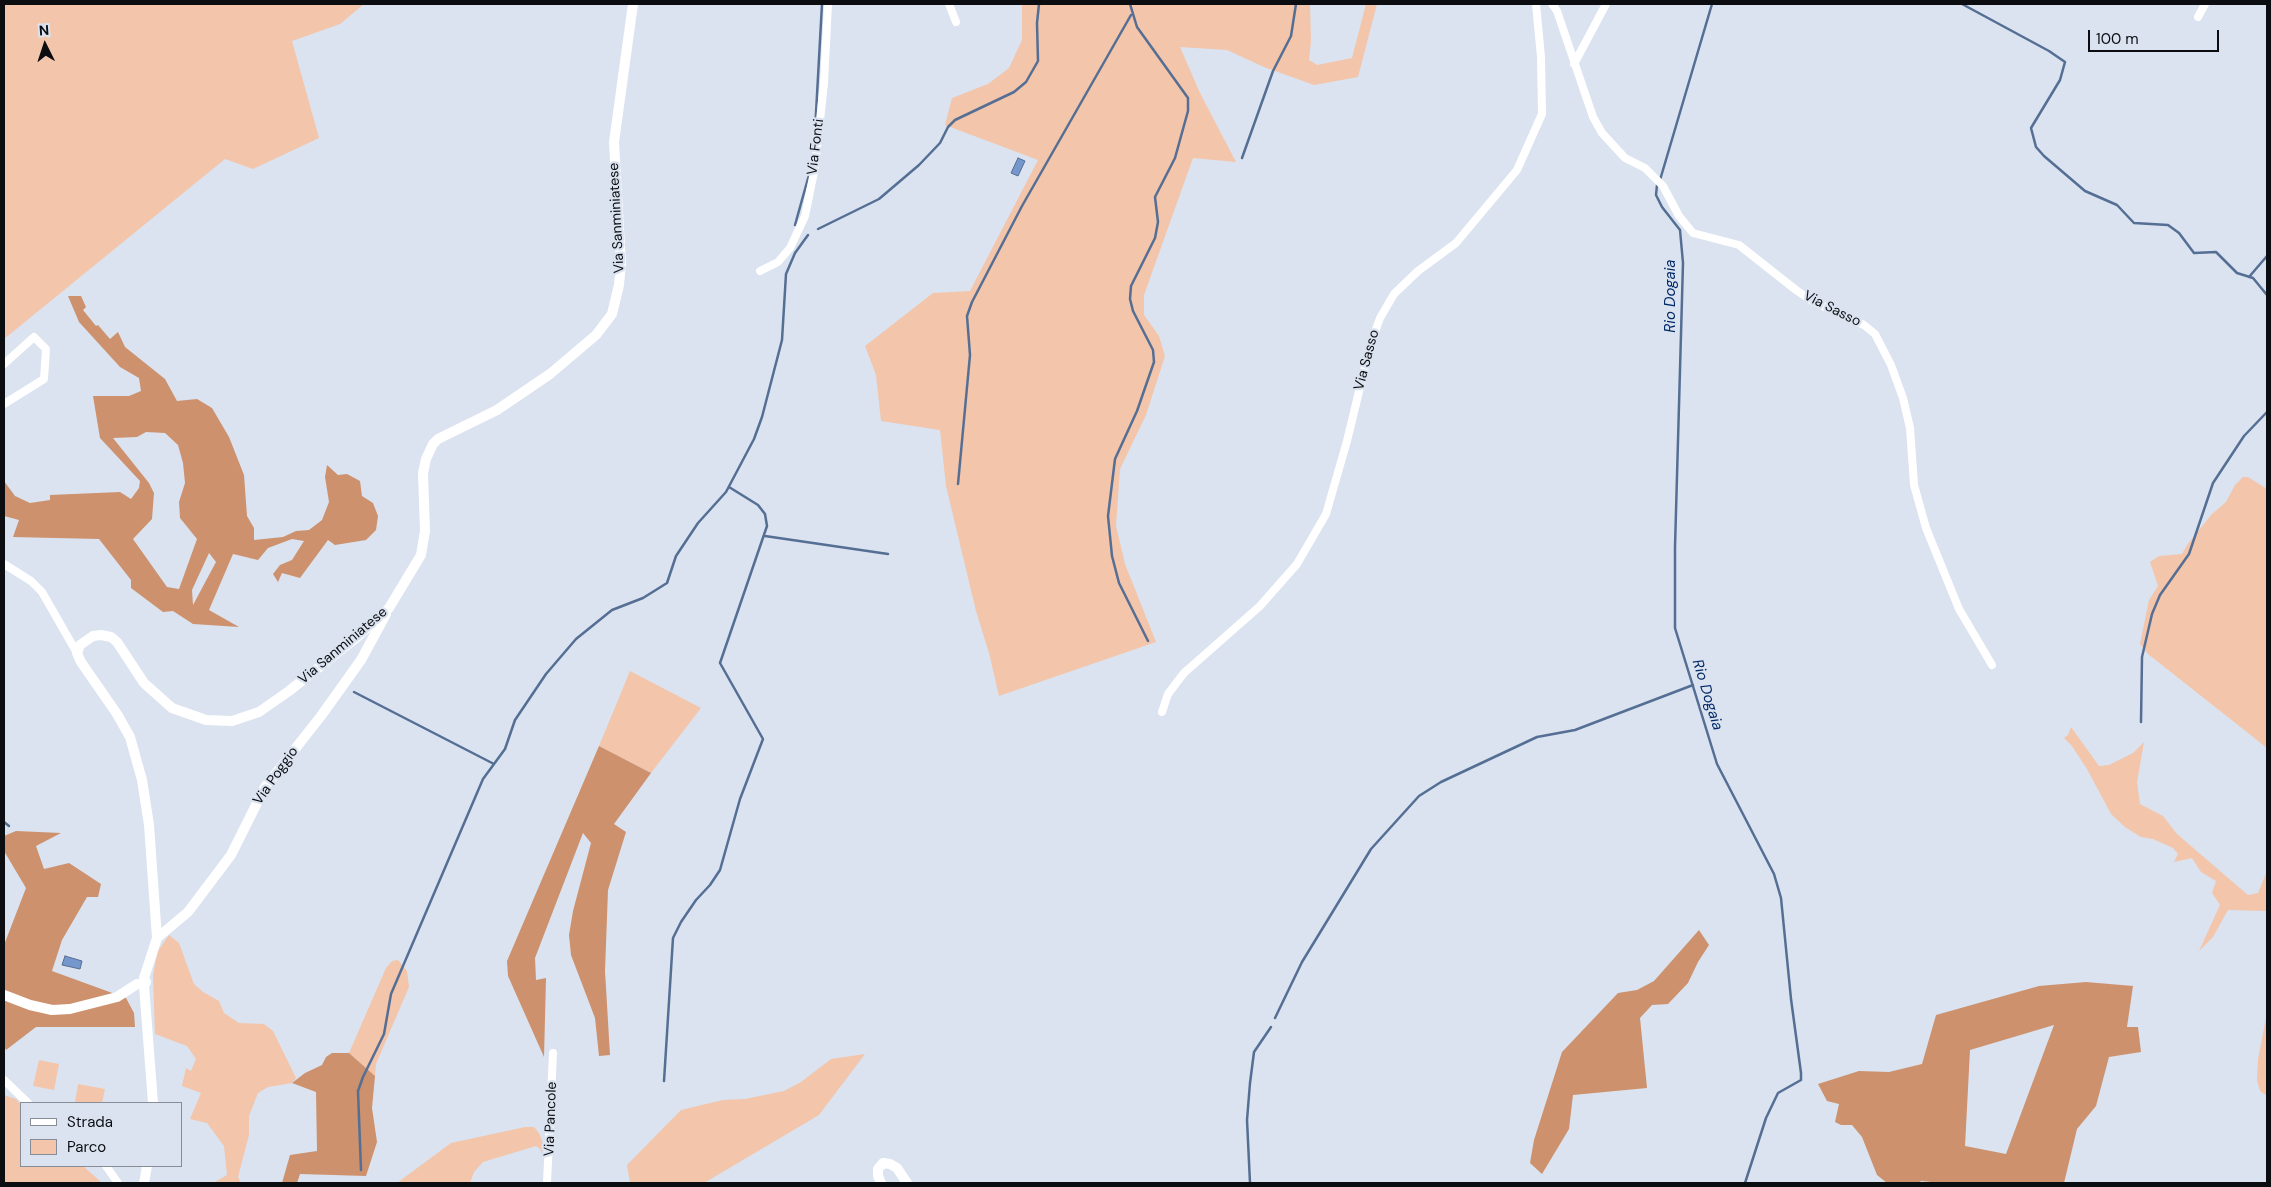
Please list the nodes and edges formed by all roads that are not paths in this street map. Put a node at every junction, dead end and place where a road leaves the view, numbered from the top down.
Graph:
1 (633, 4) edge
2 (828, 4) edge
3 (949, 4) edge
4 (1536, 4) edge
5 (1552, 4) edge
6 (1606, 4) edge
7 (2205, 4) edge
8 (2198, 17) dead end
9 (956, 22) dead end
10 (1574, 64) junction
11 (760, 271) dead end
12 (4, 364) edge
13 (4, 404) edge
14 (4, 564) edge
15 (389, 608) junction
16 (77, 653) junction
17 (1992, 665) dead end
18 (1162, 712) dead end
19 (157, 938) junction
20 (142, 983) junction
21 (4, 994) edge
22 (553, 1053) dead end
23 (4, 1080) edge
24 (4, 1088) edge
25 (19, 1093) junction
26 (27, 1102) edge
27 (153, 1102) edge
28 (107, 1167) edge
29 (147, 1167) edge
30 (118, 1183) edge
31 (144, 1183) edge
32 (547, 1183) edge
33 (881, 1183) edge
34 (907, 1183) edge

1 - 15 main road, Via Sanminiatese
2 - 11 street, Via Fonti
3 - 9 street
4 - 18 street, Via Sasso
5 - 10 street, Via Sasso
6 - 10 street
7 - 8 street
10 - 17 street, Via Sasso
12 - 13 street
14 - 16 street
15 - 16 main road, Via Sanminiatese
15 - 19 main road, Via Poggio
16 - 19 main road
19 - 20 main road
20 - 21 main road
20 - 27 main road
22 - 32 street, Via Pancole
23 - 25 street
24 - 25 street
25 - 26 street
28 - 30 street
29 - 31 main road
33 - 34 main road

